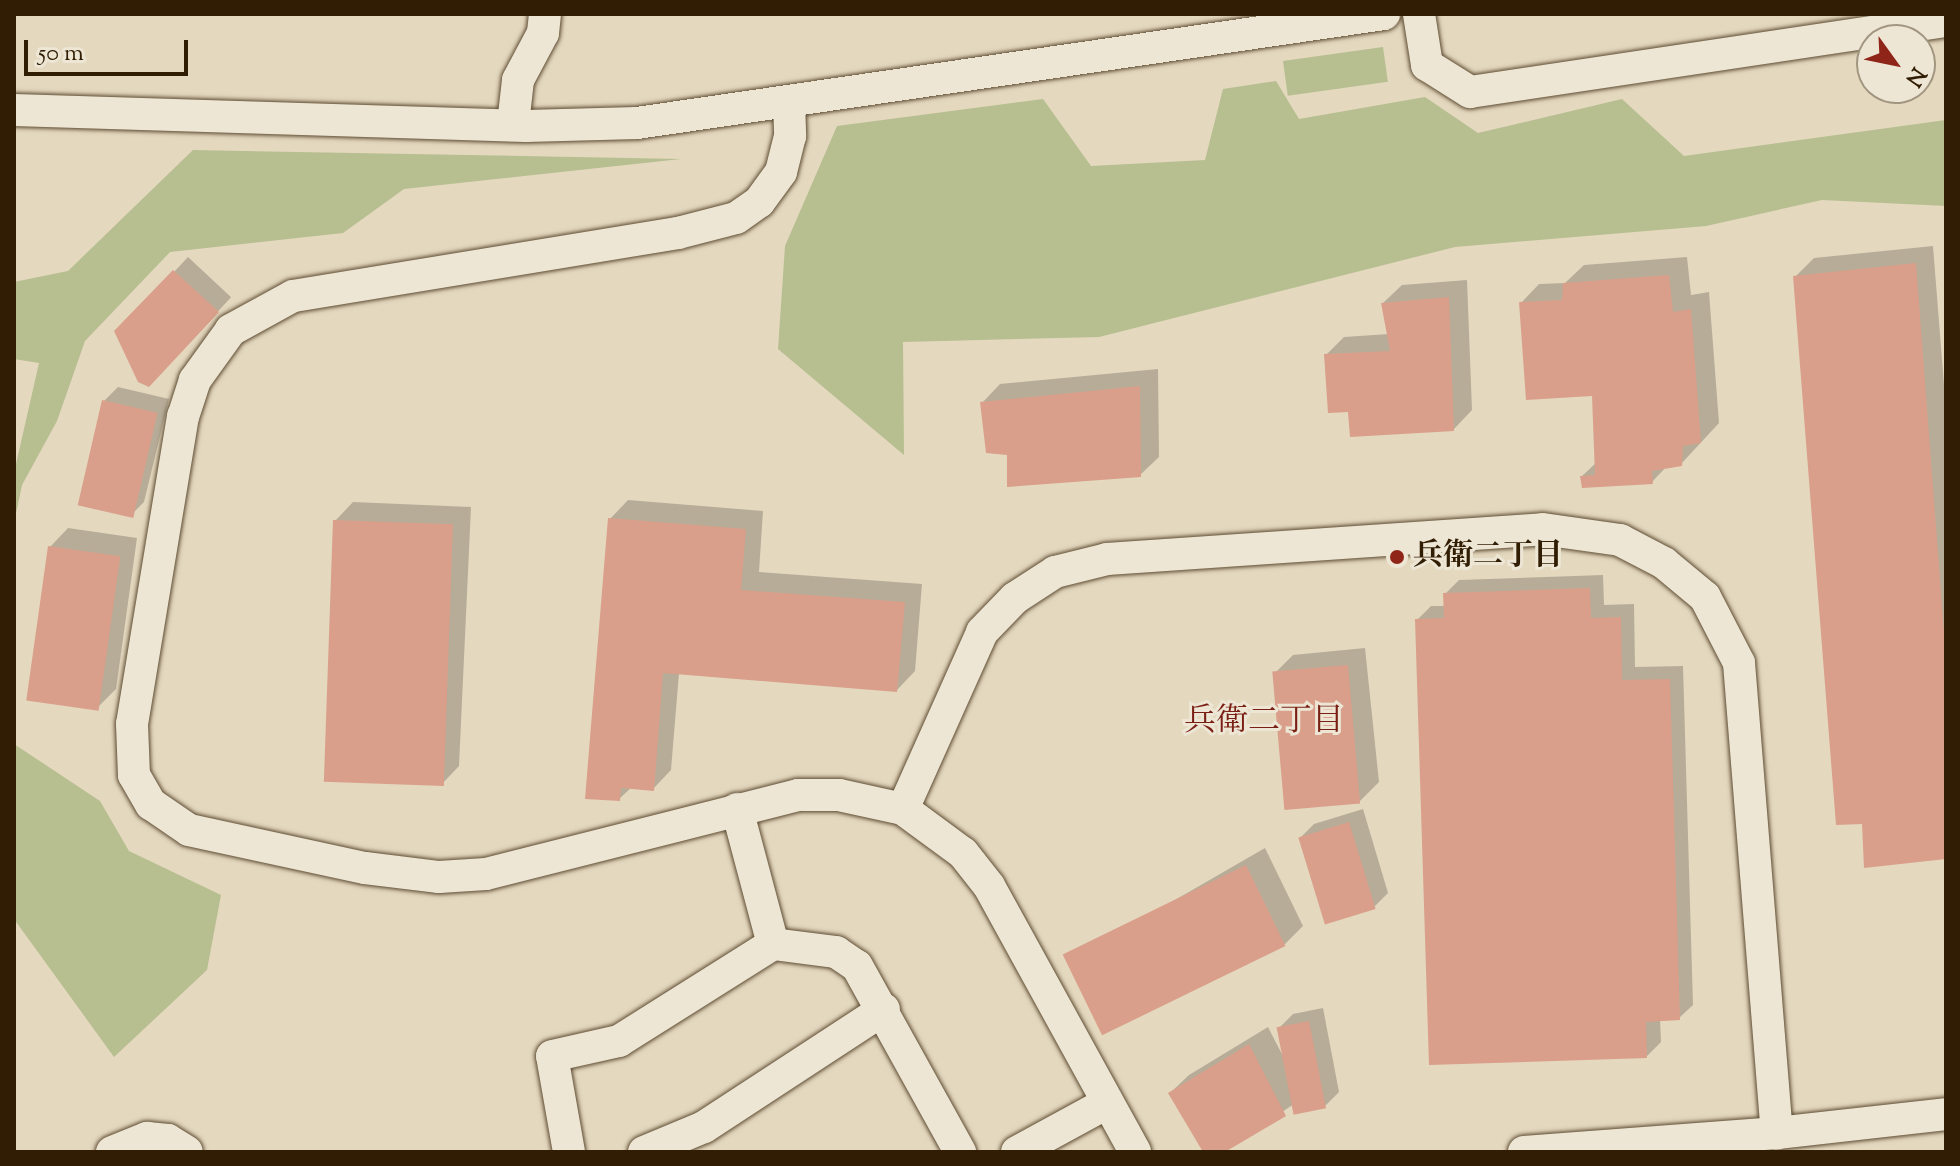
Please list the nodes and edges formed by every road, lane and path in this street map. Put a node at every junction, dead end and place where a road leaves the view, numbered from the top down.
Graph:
1 (545, 14) edge
2 (1384, 14) edge
3 (1419, 14) edge
4 (1946, 21) edge
5 (789, 102) junction
6 (14, 110) edge
7 (513, 124) junction
8 (737, 809) junction
9 (903, 809) junction
10 (773, 944) junction
11 (884, 1009) junction
12 (1107, 1103) junction
13 (1946, 1114) edge
14 (1777, 1133) junction
15 (112, 1152) edge
16 (187, 1152) edge
17 (569, 1152) edge
18 (644, 1152) edge
19 (960, 1152) edge
20 (1017, 1152) edge
21 (1135, 1152) edge
22 (1524, 1152) edge

1 - 7 street
2 - 5 street
3 - 4 street
5 - 7 street
5 - 8 street
6 - 7 street
8 - 9 street
8 - 10 street
9 - 12 street
9 - 14 street
10 - 11 street
10 - 17 street
11 - 18 street
11 - 19 street
12 - 20 street
12 - 21 street
13 - 14 street
14 - 22 street
15 - 16 street

